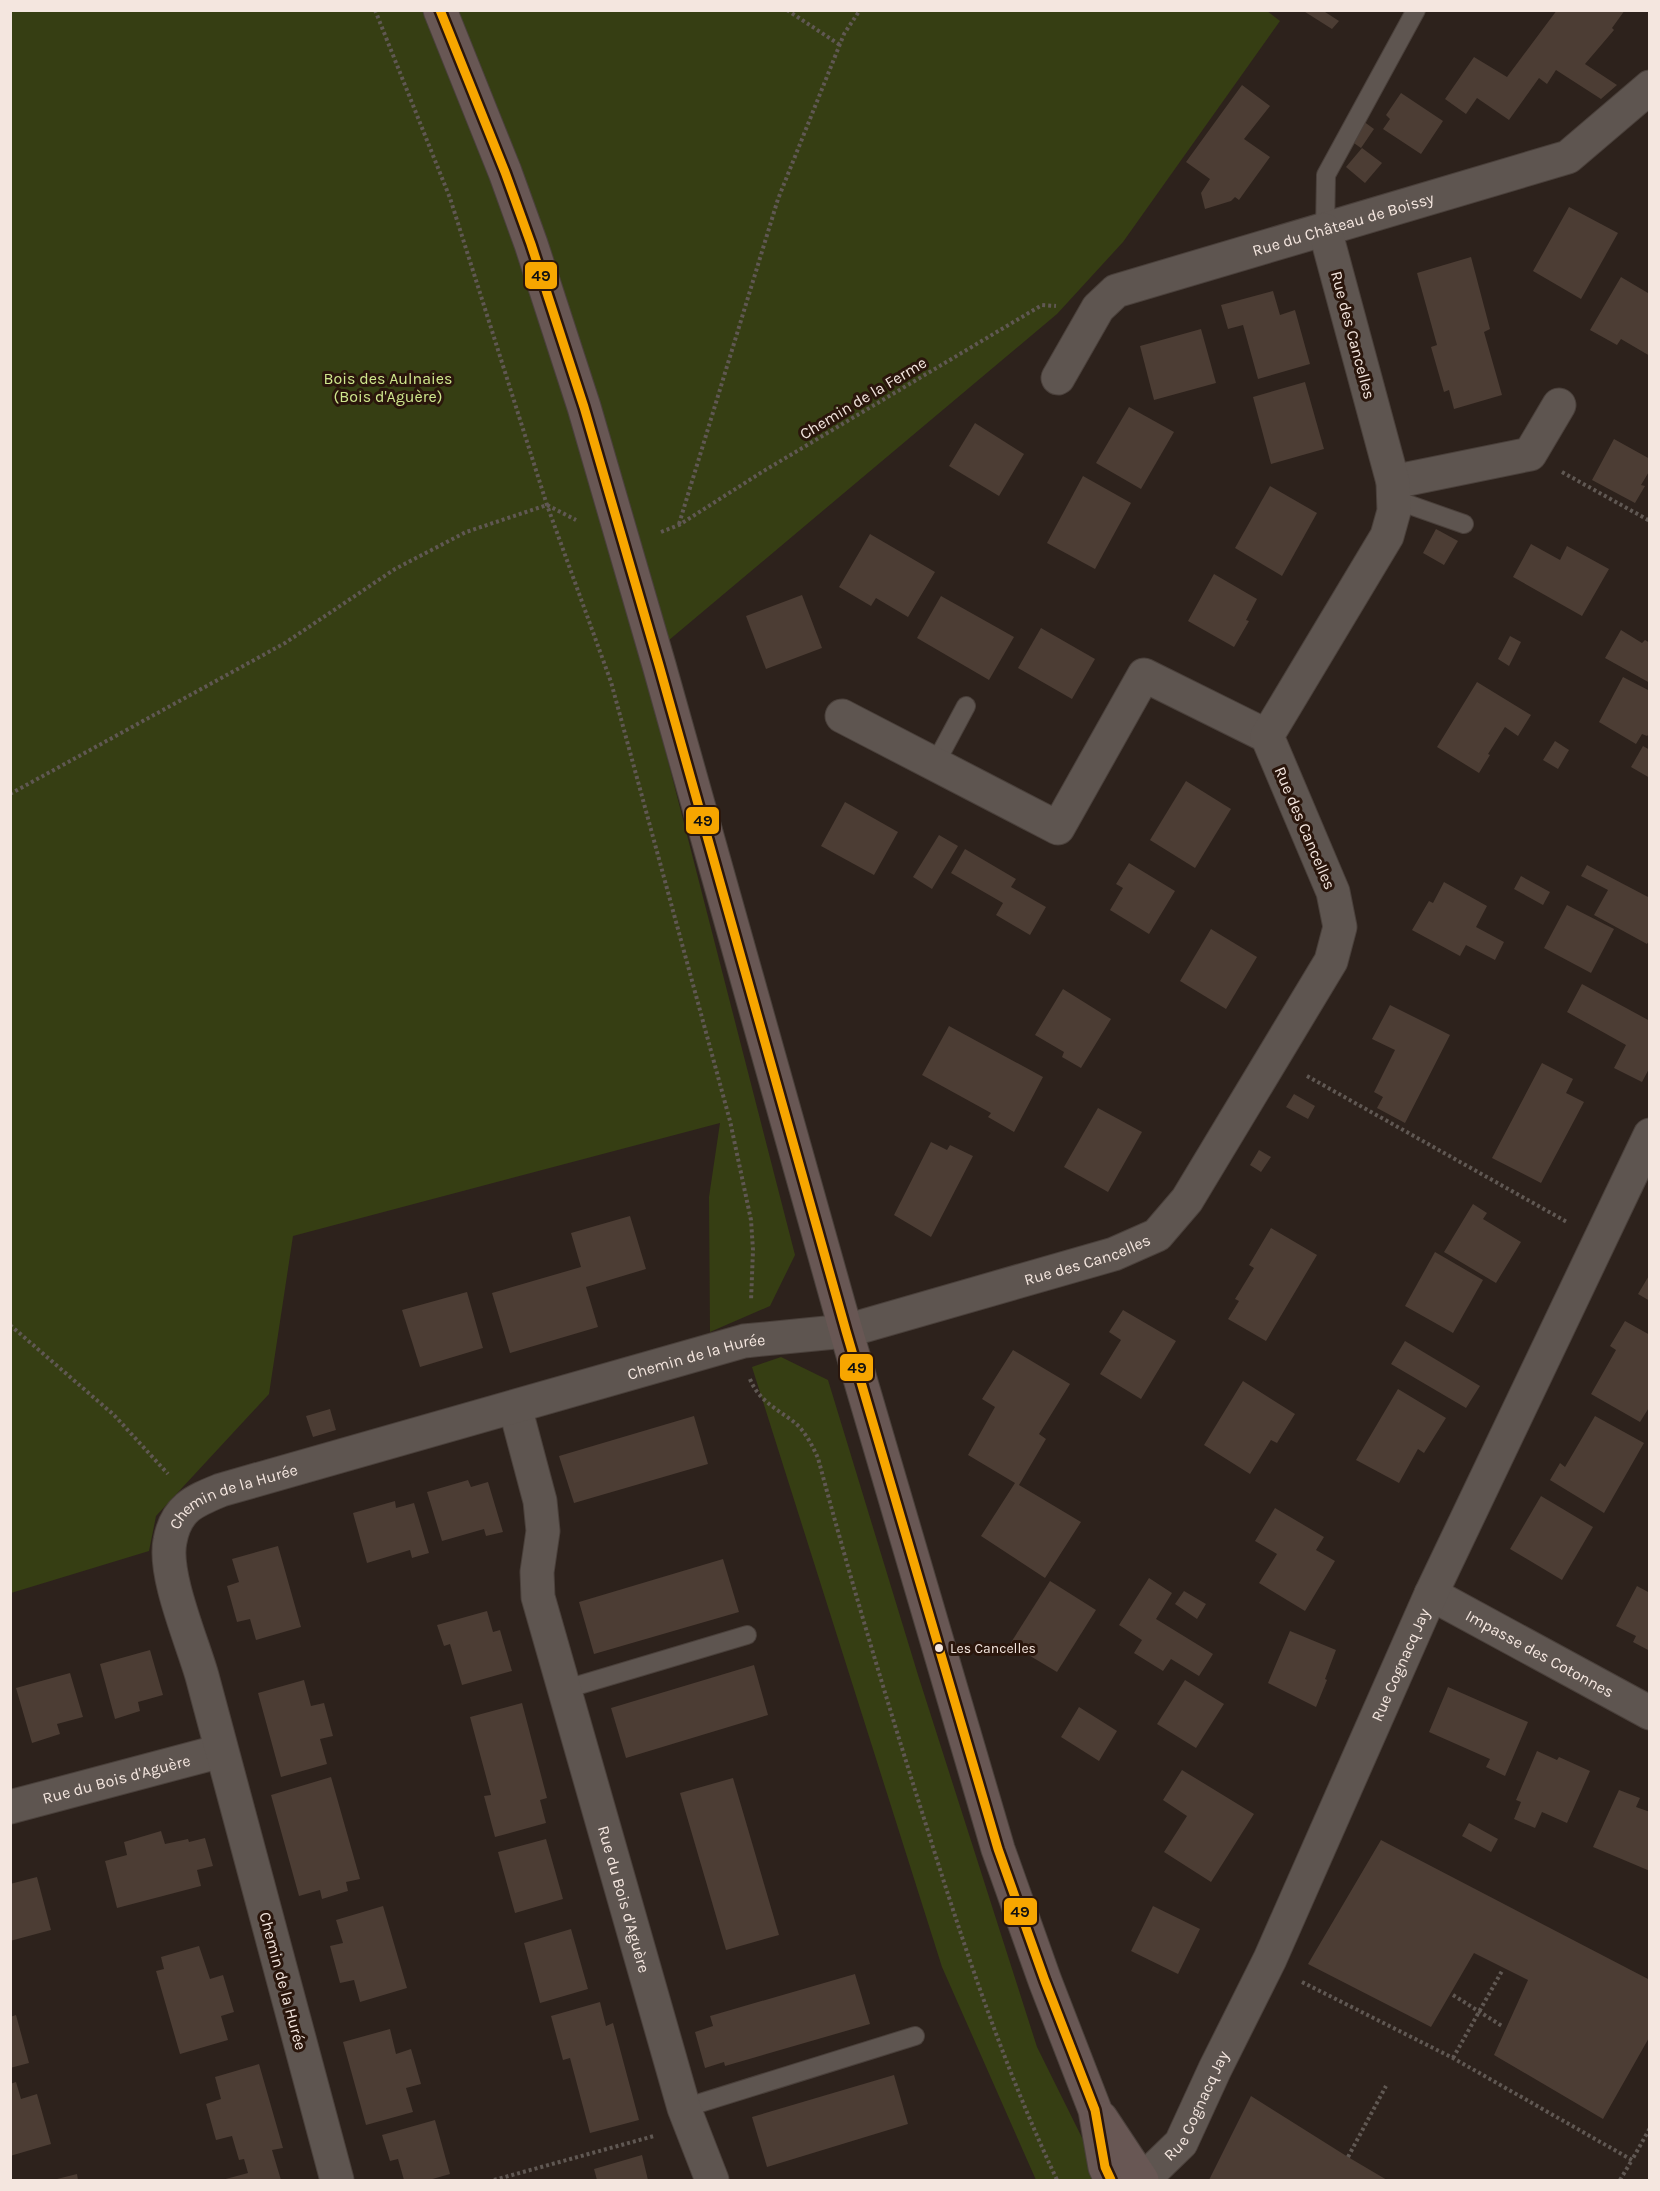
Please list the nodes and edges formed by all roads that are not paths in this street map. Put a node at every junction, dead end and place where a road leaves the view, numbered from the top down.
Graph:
1 (440, 10) edge
2 (1416, 10) edge
3 (1650, 87) edge
4 (1325, 230) junction
5 (1058, 378) dead end
6 (1559, 405) dead end
7 (1393, 490) junction
8 (1464, 524) dead end
9 (966, 706) dead end
10 (842, 716) dead end
11 (1267, 736) junction
12 (935, 764) junction
13 (1650, 1135) edge
14 (846, 1331) junction
15 (515, 1407) junction
16 (1431, 1594) junction
17 (747, 1635) dead end
18 (566, 1689) junction
19 (1650, 1713) edge
20 (220, 1751) junction
21 (10, 1807) edge
22 (915, 2036) dead end
23 (684, 2108) junction
24 (1132, 2180) edge
25 (337, 2181) edge
26 (712, 2181) edge

1 - 14 main road
2 - 4 lane
3 - 4 street, Rue du Château de Boissy
4 - 5 street, Rue du Château de Boissy
4 - 7 street, Rue des Cancelles
6 - 7 street
7 - 8 lane
7 - 11 street, Rue des Cancelles
9 - 12 lane
10 - 12 street
11 - 12 street
11 - 14 street, Rue des Cancelles
13 - 16 street, Rue Cognacq Jay
14 - 15 street, Chemin de la Hurée
14 - 24 main road
15 - 18 street, Rue du Bois d'Aguère
15 - 20 street, Chemin de la Hurée
16 - 19 street, Impasse des Cotonnes
16 - 24 street, Rue Cognacq Jay
17 - 18 lane
18 - 23 street, Rue du Bois d'Aguère
20 - 21 street, Rue du Bois d'Aguère
20 - 25 street, Chemin de la Hurée
22 - 23 lane
23 - 26 street, Rue du Bois d'Aguère

